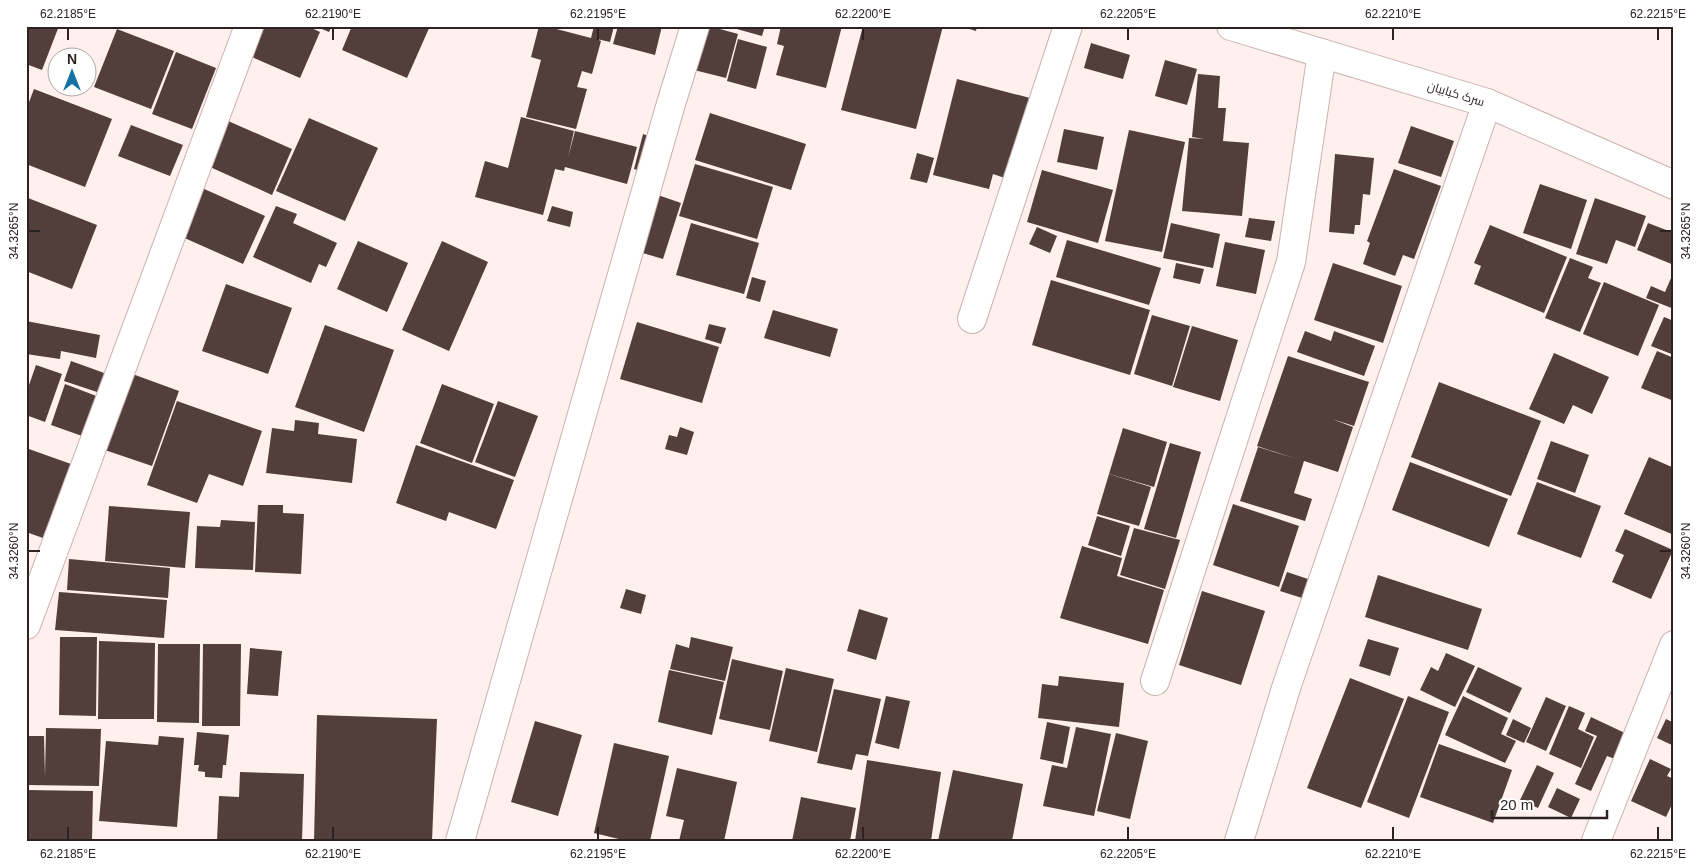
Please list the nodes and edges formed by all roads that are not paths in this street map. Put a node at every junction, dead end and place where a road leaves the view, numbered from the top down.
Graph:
1 (249, 26) edge
2 (695, 26) edge
3 (1068, 26) edge
4 (1231, 26) edge
5 (1322, 54) junction
6 (1487, 103) junction
7 (1674, 184) edge
8 (972, 319) dead end
9 (26, 625) edge
10 (1674, 645) edge
11 (1155, 682) dead end
12 (460, 841) edge
13 (1239, 841) edge
14 (1596, 841) edge

1 - 9 street
2 - 12 street
3 - 8 street
4 - 5 street, سرک کبابیان
5 - 6 street, سرک کبابیان
5 - 11 street
6 - 7 street, سرک کبابیان
6 - 13 street
10 - 14 street

